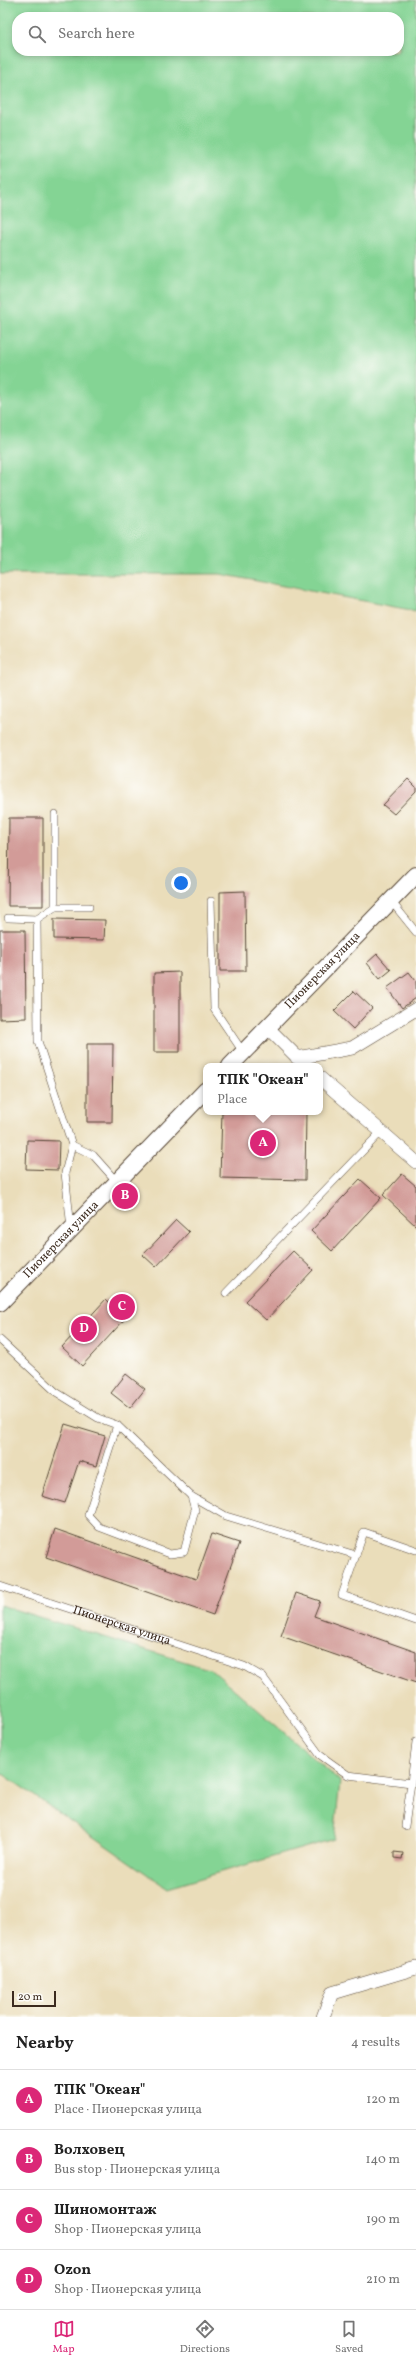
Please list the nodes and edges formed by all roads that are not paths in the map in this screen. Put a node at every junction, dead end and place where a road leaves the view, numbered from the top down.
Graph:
1 (55, 814) dead end
2 (416, 876) edge
3 (211, 901) dead end
4 (391, 901) junction
5 (55, 907) junction
6 (89, 907) dead end
7 (8, 918) dead end
8 (37, 918) junction
9 (416, 932) edge
10 (416, 1009) edge
11 (268, 1028) junction
12 (243, 1052) junction
13 (301, 1062) edge
14 (233, 1063) edge
15 (323, 1081) edge
16 (203, 1093) edge
17 (381, 1132) junction
18 (72, 1145) junction
19 (416, 1162) edge
20 (117, 1182) junction
21 (71, 1229) junction
22 (226, 1293) dead end
23 (0, 1303) edge
24 (0, 1340) edge
25 (117, 1425) junction
26 (191, 1496) junction
27 (416, 1550) edge
28 (356, 1555) junction
29 (0, 1586) edge
30 (416, 1621) edge
31 (416, 1742) edge
32 (411, 1783) junction
33 (405, 1826) dead end
34 (416, 1968) edge
35 (323, 2017) edge

1 - 5 lane
2 - 4 street, Пионерская улица
3 - 12 lane
4 - 9 lane
4 - 11 street, Пионерская улица
5 - 6 lane
5 - 8 lane
7 - 8 lane
8 - 18 lane
10 - 13 street
11 - 12 street, Пионерская улица
11 - 13 street
12 - 14 street, Пионерская улица
15 - 17 street
16 - 20 street, Пионерская улица
17 - 19 street
17 - 22 lane
18 - 20 lane
18 - 21 lane
20 - 21 street, Пионерская улица
21 - 23 street, Пионерская улица
24 - 25 lane
25 - 26 lane
25 - 26 lane
26 - 28 lane
27 - 28 lane
28 - 30 lane
29 - 32 lane, Пионерская улица
31 - 32 lane
32 - 33 lane
34 - 35 street

